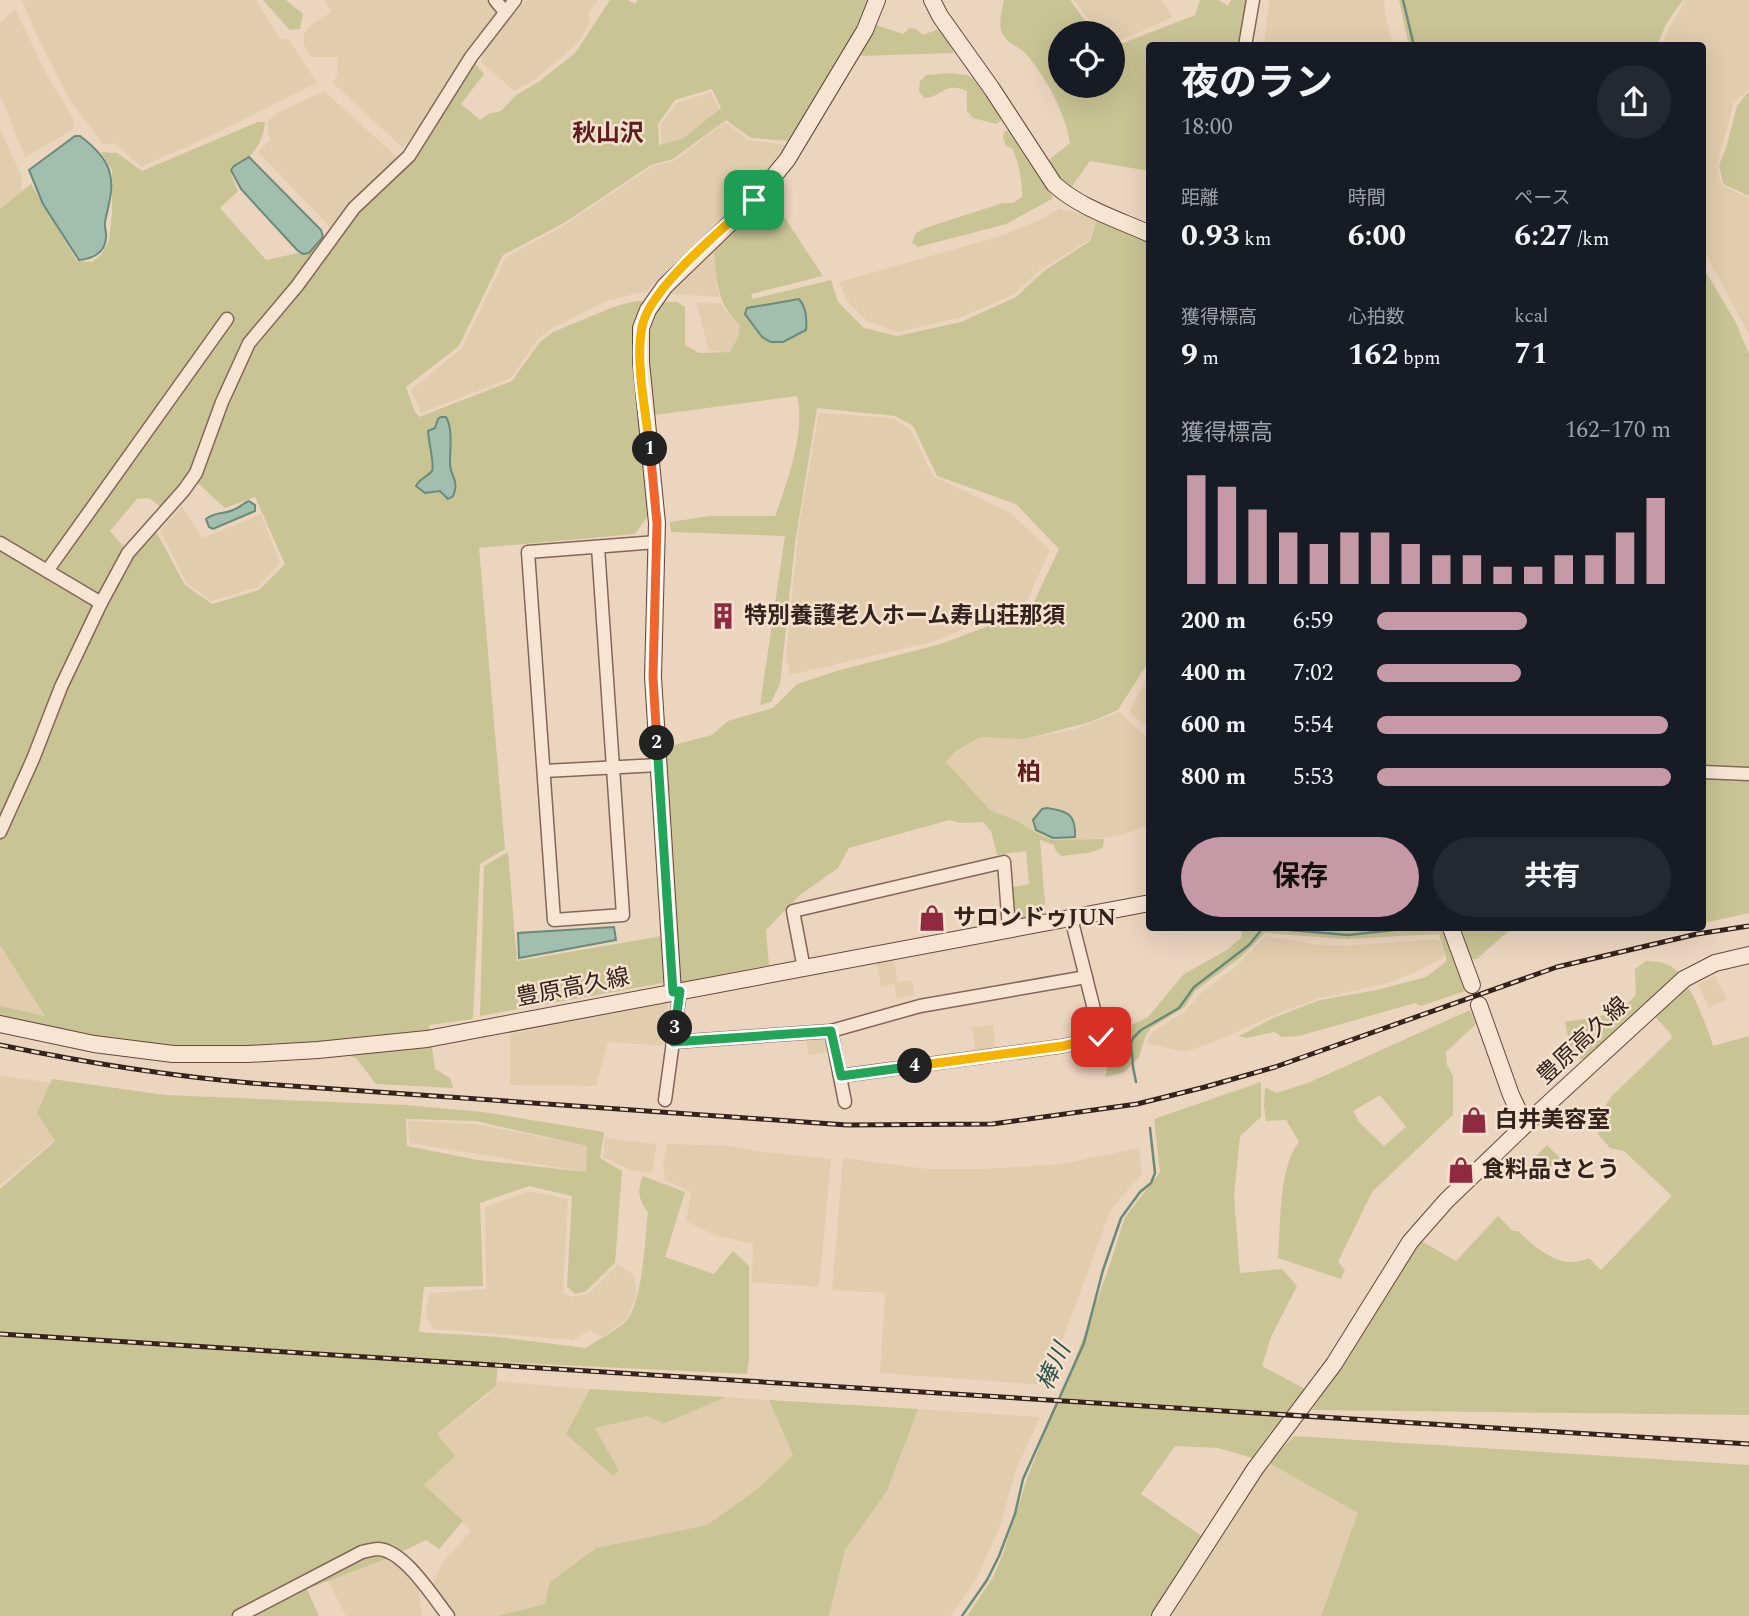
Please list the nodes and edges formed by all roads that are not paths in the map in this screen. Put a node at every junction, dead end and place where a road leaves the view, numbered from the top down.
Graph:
1 (495, 0) edge
2 (515, 0) edge
3 (877, 0) edge
4 (932, 0) edge
5 (1253, 0) edge
6 (505, 12) junction
7 (1246, 42) edge
8 (1146, 232) edge
9 (227, 319) dead end
10 (657, 542) junction
11 (0, 543) edge
12 (598, 547) junction
13 (47, 571) junction
14 (101, 603) junction
15 (659, 765) junction
16 (612, 767) junction
17 (544, 772) junction
18 (1706, 772) edge
19 (1749, 774) edge
20 (0, 832) edge
21 (1146, 904) edge
22 (1071, 918) junction
23 (1009, 929) junction
24 (1452, 931) edge
25 (1749, 955) edge
26 (804, 969) junction
27 (1086, 977) junction
28 (1472, 985) dead end
29 (677, 992) junction
30 (1479, 1006) dead end
31 (0, 1024) edge
32 (831, 1031) junction
33 (673, 1042) junction
34 (841, 1076) junction
35 (665, 1100) dead end
36 (845, 1102) dead end
37 (1525, 1125) junction
38 (239, 1616) edge
39 (448, 1616) edge
40 (1160, 1616) edge

1 - 6 street
2 - 6 street
3 - 10 street
4 - 8 street
5 - 7 street
6 - 14 street
9 - 13 street
10 - 12 street
10 - 15 street
11 - 13 street
12 - 16 street
12 - 17 street
13 - 14 street
14 - 20 street
15 - 16 street
15 - 29 street
16 - 17 street
16 - 17 street
18 - 19 street
21 - 22 street, 豊原高久線
22 - 23 street, 豊原高久線
22 - 27 street
23 - 26 street, 豊原高久線
23 - 26 street
24 - 28 street
25 - 37 street, 豊原高久線
26 - 29 street, 豊原高久線
27 - 32 street
27 - 34 street
29 - 31 street, 豊原高久線
29 - 33 street
30 - 37 street, 豊原高久線
32 - 33 street
32 - 34 street
33 - 35 street
34 - 36 street
37 - 40 street
38 - 39 street

